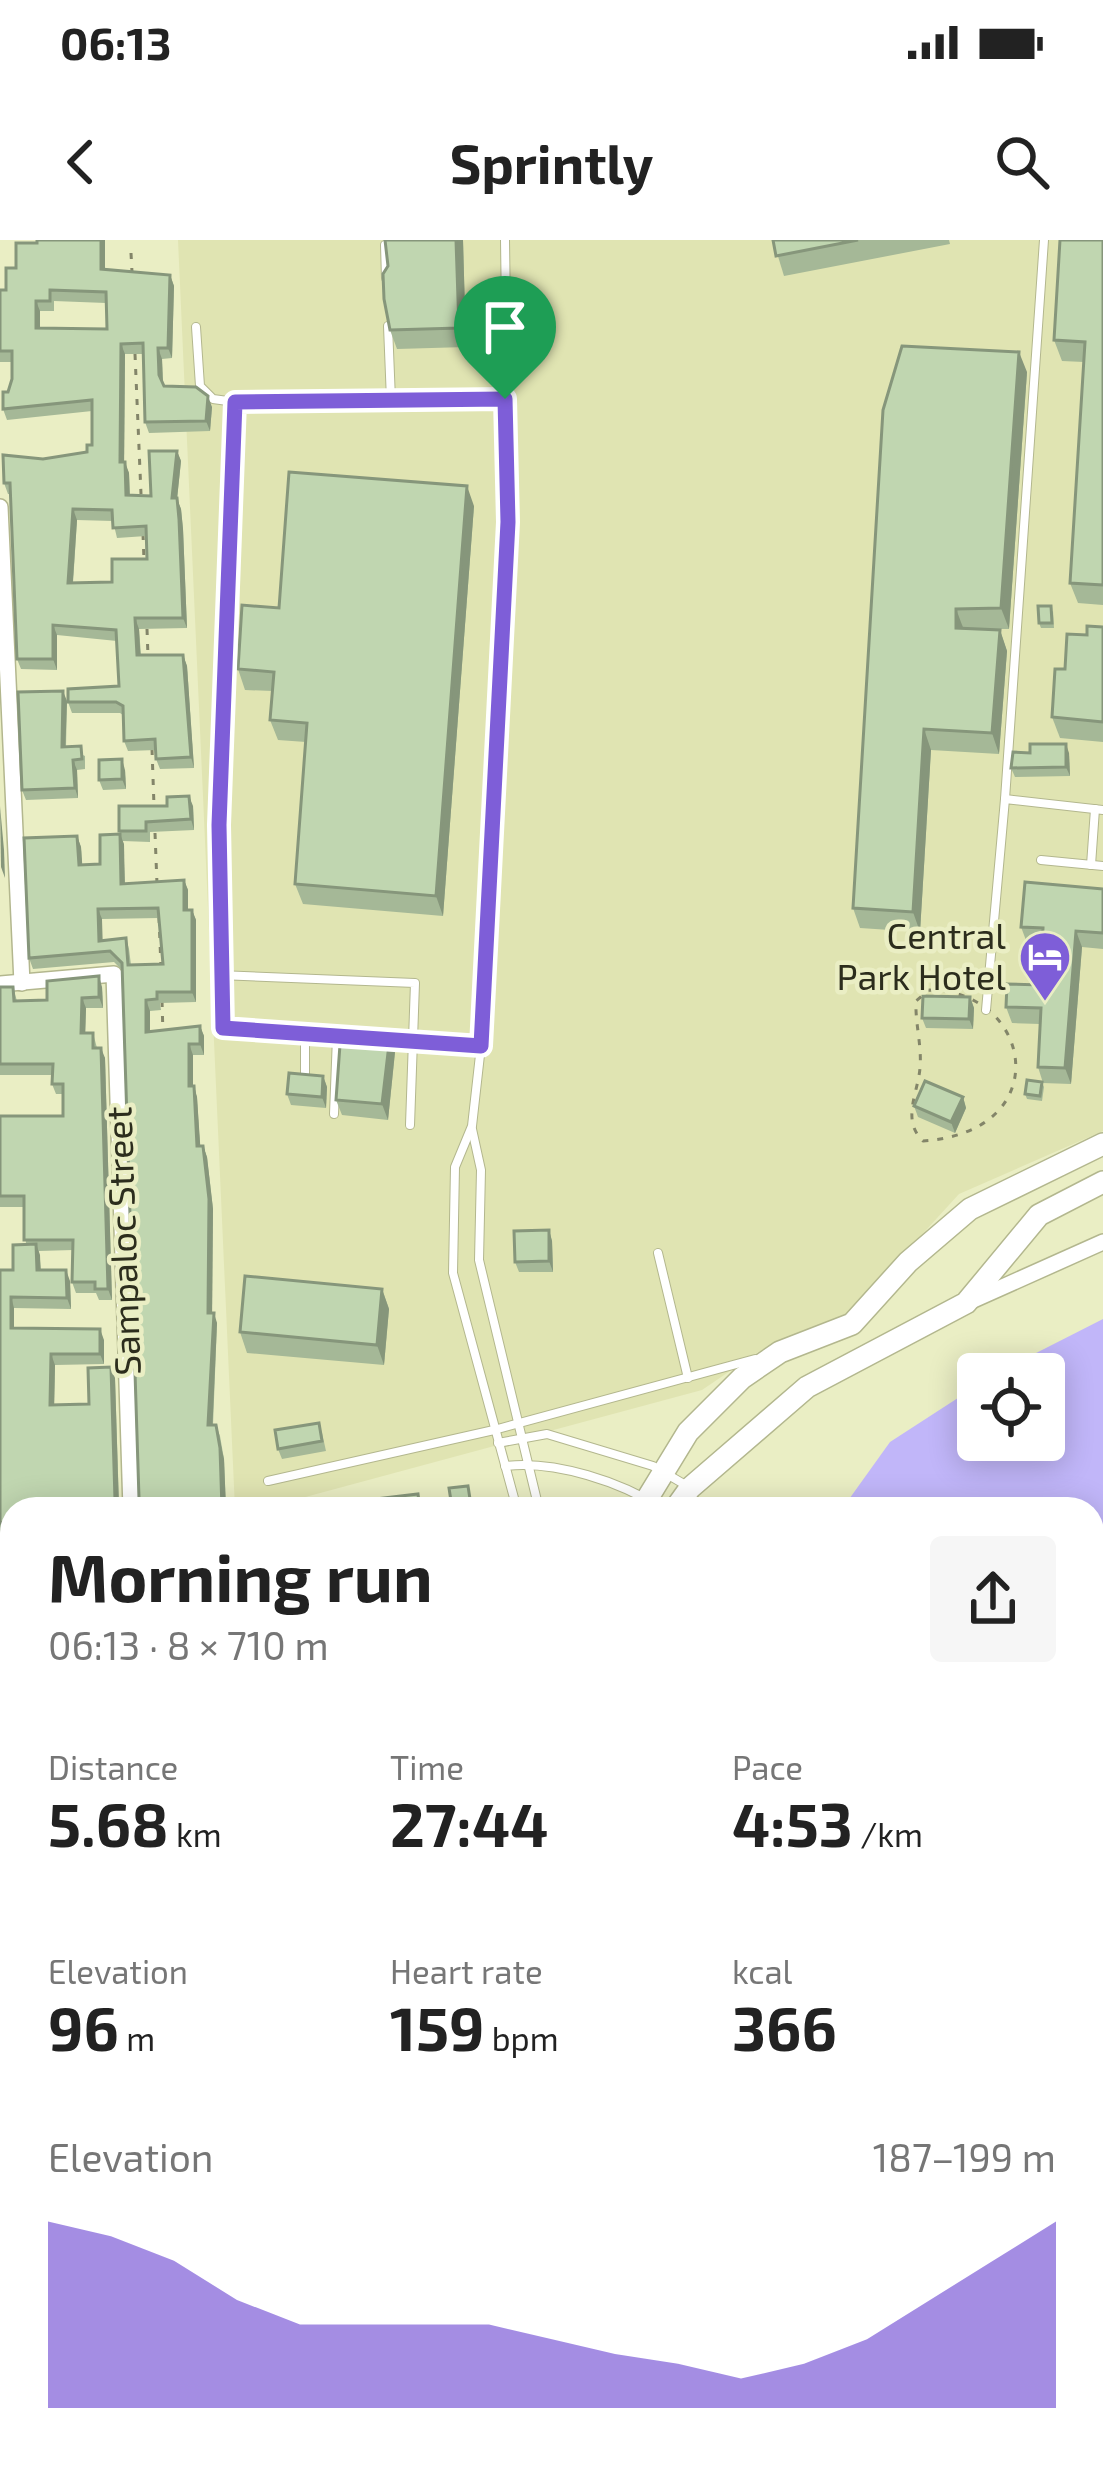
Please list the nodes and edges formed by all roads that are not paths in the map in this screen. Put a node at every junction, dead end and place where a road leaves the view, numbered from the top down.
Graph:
1 (505, 240) edge
2 (1044, 240) edge
3 (385, 245) edge
4 (386, 285) edge
5 (388, 326) edge
6 (196, 328) dead end
7 (505, 399) junction
8 (391, 400) junction
9 (235, 402) junction
10 (0, 506) edge
11 (2, 586) edge
12 (1004, 799) junction
13 (1099, 810) edge
14 (1041, 860) dead end
15 (1091, 865) junction
16 (1103, 866) edge
17 (219, 975) junction
18 (22, 983) junction
19 (0, 984) edge
20 (986, 1010) road end
21 (305, 1034) junction
22 (337, 1037) junction
23 (356, 1039) edge
24 (376, 1040) edge
25 (414, 1043) junction
26 (481, 1046) junction
27 (305, 1076) edge
28 (334, 1114) edge
29 (410, 1125) dead end
30 (472, 1126) junction
31 (1103, 1144) edge
32 (1103, 1182) edge
33 (1103, 1242) edge
34 (658, 1253) dead end
35 (966, 1303) junction
36 (779, 1352) junction
37 (688, 1378) junction
38 (519, 1422) junction
39 (494, 1430) junction
40 (523, 1436) junction
41 (498, 1442) junction
42 (531, 1463) junction
43 (505, 1466) junction
44 (661, 1469) junction
45 (268, 1481) dead end
46 (691, 1488) junction
47 (130, 1497) edge
48 (514, 1497) edge
49 (537, 1497) edge
50 (627, 1497) edge
51 (652, 1497) edge
52 (684, 1497) edge

1 - 7 lane
2 - 12 lane
3 - 4 lane
5 - 8 lane
6 - 9 lane
7 - 8 lane
7 - 26 lane
8 - 9 lane
9 - 17 lane
10 - 11 street
11 - 18 street
12 - 13 lane
12 - 20 lane
13 - 15 lane
14 - 15 lane
15 - 16 lane
17 - 21 lane
17 - 25 lane
18 - 19 street
18 - 47 street, Sampaloc Street
21 - 22 lane
21 - 27 lane
22 - 23 lane
22 - 28 lane
24 - 25 lane
25 - 26 lane
25 - 29 lane
26 - 30 lane
30 - 38 lane
30 - 39 lane
31 - 36 main road
32 - 35 main road
33 - 35 street
34 - 37 lane
35 - 46 main road
36 - 37 lane
36 - 44 main road
37 - 38 lane
38 - 39 lane
38 - 40 lane
39 - 41 lane
39 - 45 lane
40 - 41 lane
40 - 42 lane
40 - 44 lane
41 - 43 lane
42 - 43 lane
42 - 49 lane
42 - 50 lane
43 - 48 lane
44 - 46 lane
44 - 51 main road
46 - 52 main road

